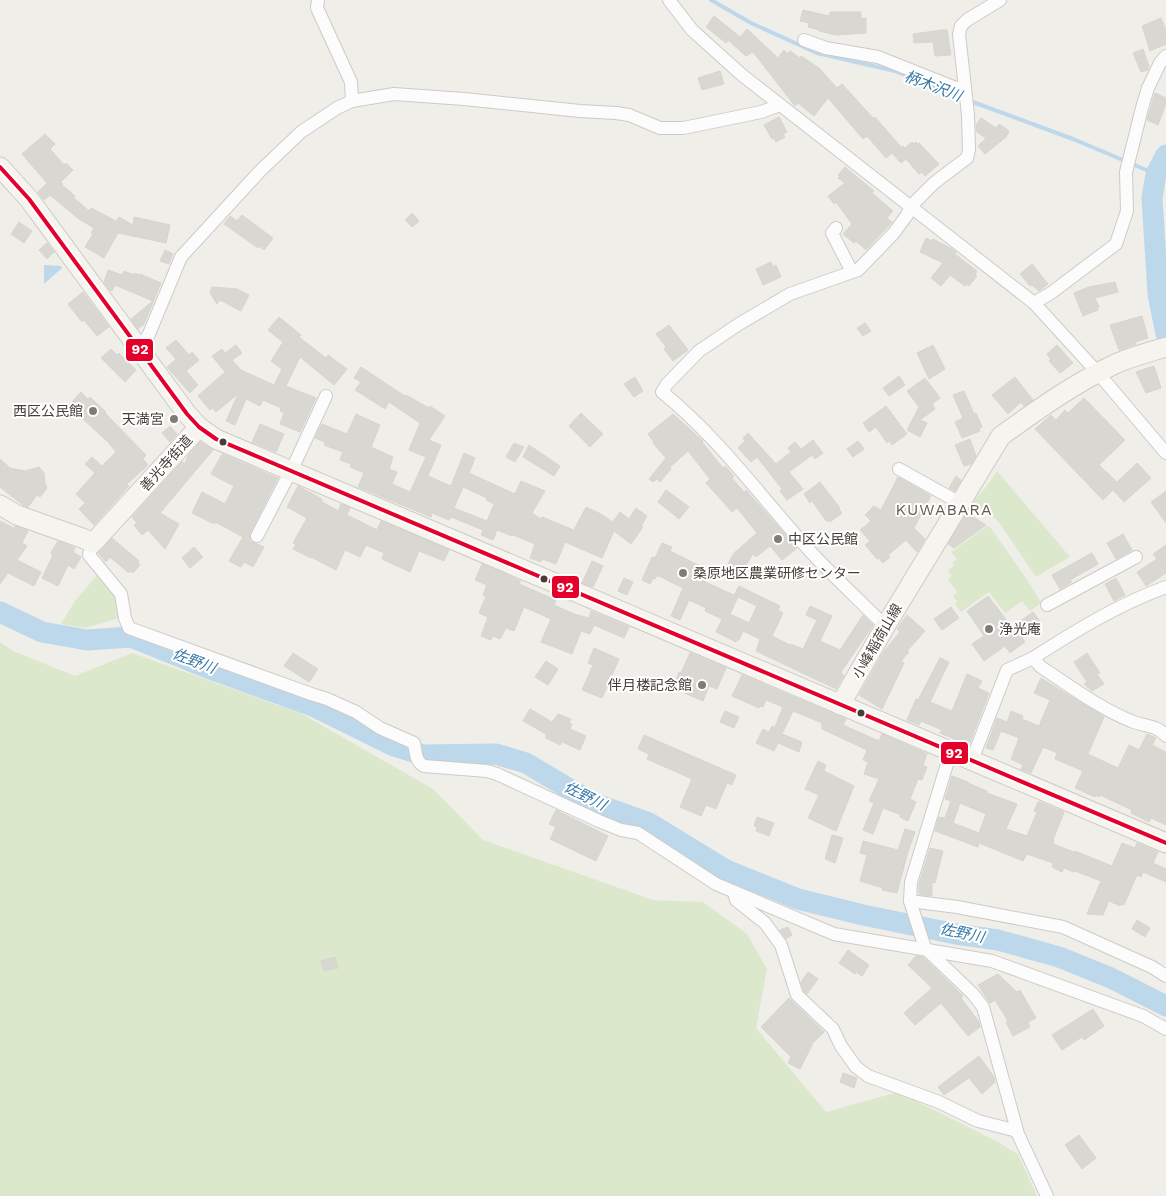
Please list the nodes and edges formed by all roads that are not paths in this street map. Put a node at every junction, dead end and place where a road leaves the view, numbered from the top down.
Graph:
1 (318, 0) edge
2 (669, 0) edge
3 (1000, 0) edge
4 (804, 40) dead end
5 (1166, 56) edge
6 (965, 89) junction
7 (352, 101) junction
8 (780, 105) junction
9 (0, 167) edge
10 (911, 206) junction
11 (836, 228) dead end
12 (852, 272) junction
13 (1034, 303) junction
14 (1161, 348) edge
15 (139, 350) junction
16 (1098, 373) junction
17 (326, 396) dead end
18 (199, 427) junction
19 (1166, 453) edge
20 (899, 469) dead end
21 (290, 472) junction
22 (960, 503) junction
23 (0, 505) edge
24 (257, 536) dead end
25 (93, 543) junction
26 (1136, 557) dead end
27 (1166, 587) edge
28 (1047, 605) dead end
29 (886, 625) junction
30 (1033, 658) junction
31 (840, 705) junction
32 (1166, 736) edge
33 (951, 751) junction
34 (972, 760) junction
35 (1166, 843) edge
36 (734, 892) junction
37 (911, 903) junction
38 (924, 946) junction
39 (1166, 976) edge
40 (1166, 1029) edge
41 (1017, 1131) junction
42 (1047, 1196) edge

1 - 7 street
2 - 8 street
3 - 6 street
4 - 6 street
5 - 13 street
6 - 10 street
7 - 8 street
7 - 15 street
8 - 10 street
9 - 15 street
10 - 12 street
10 - 13 street
11 - 12 street
12 - 29 street
13 - 16 street
14 - 16 street, 小峰稲荷山線
15 - 18 street
16 - 19 street
16 - 22 street, 小峰稲荷山線
17 - 21 street
18 - 21 street, 善光寺街道
18 - 25 street, 善光寺街道
20 - 22 street
21 - 24 street
21 - 31 street, 善光寺街道
22 - 29 street, 小峰稲荷山線
23 - 25 street
25 - 36 street
26 - 28 street
27 - 30 street
29 - 31 street, 小峰稲荷山線
30 - 32 street
30 - 34 street
31 - 33 street
33 - 34 street
33 - 37 street
34 - 35 street
36 - 38 street
36 - 41 street
37 - 38 street
37 - 39 street
38 - 40 street
38 - 41 street
41 - 42 street

